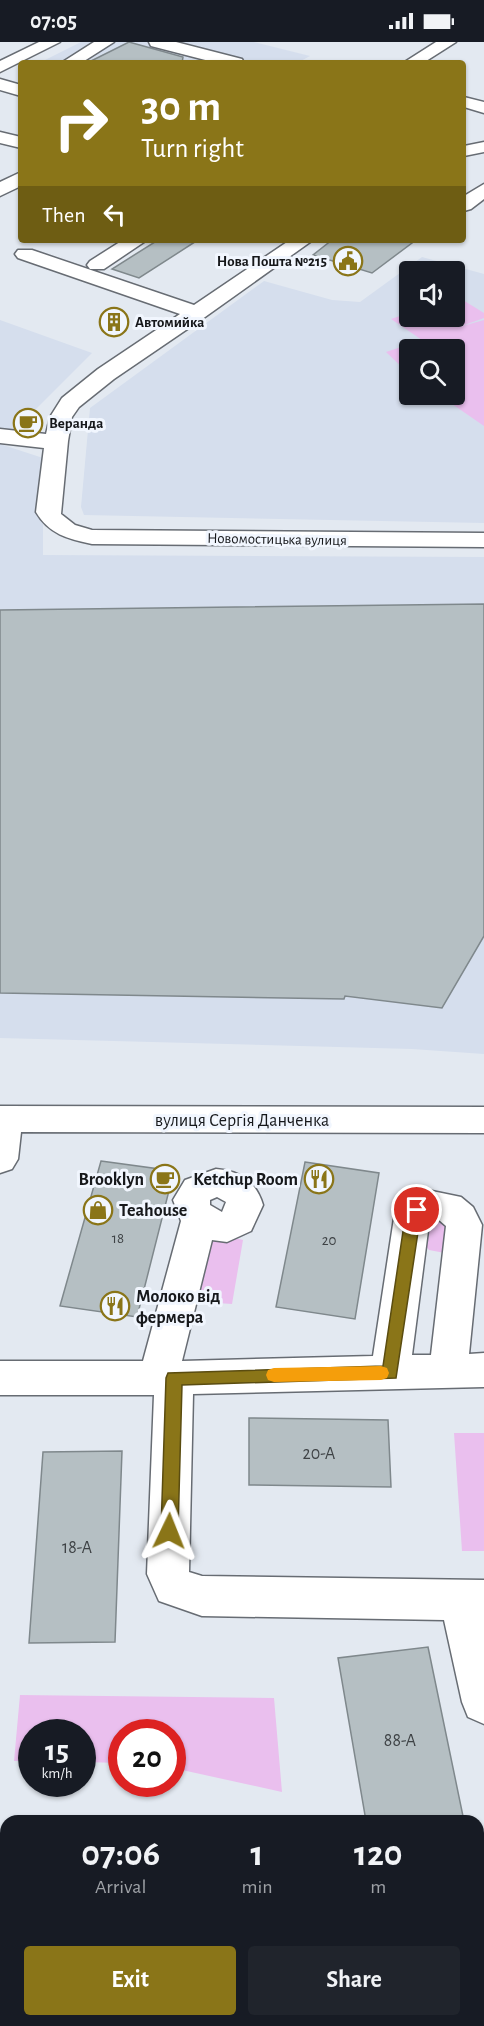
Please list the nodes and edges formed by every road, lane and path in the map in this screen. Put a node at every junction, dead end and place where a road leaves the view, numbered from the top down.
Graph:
1 (52, 42) edge
2 (106, 42) edge
3 (157, 42) edge
4 (448, 42) edge
5 (74, 60) edge
6 (225, 60) edge
7 (416, 60) edge
8 (0, 67) edge
9 (0, 84) edge
10 (18, 89) edge
11 (466, 103) edge
12 (484, 108) edge
13 (0, 137) edge
14 (18, 142) edge
15 (484, 147) edge
16 (466, 151) edge
17 (18, 180) edge
18 (0, 190) edge
19 (484, 190) edge
20 (466, 204) edge
21 (133, 243) edge
22 (294, 243) edge
23 (24, 254) dead end
24 (95, 275) junction
25 (198, 313) junction
26 (0, 436) edge
27 (56, 441) junction
28 (484, 540) edge
29 (3, 1119) edge
30 (484, 1120) edge
31 (0, 1159) edge
32 (199, 1220) dead end
33 (466, 1371) edge
34 (390, 1373) junction
35 (0, 1378) edge
36 (166, 1378) junction
37 (473, 1599) edge
38 (484, 1702) edge

1 - 8 street
2 - 5 street
3 - 6 street
4 - 7 street
9 - 10 street
11 - 12 street
13 - 14 street
15 - 16 street
17 - 18 street
19 - 20 street
21 - 24 street
22 - 25 street
23 - 24 street
24 - 25 street
25 - 27 street
26 - 27 street
27 - 28 street, Новомостицька вулиця
29 - 30 street, вулиця Сергія Данченка
29 - 31 street
32 - 36 street
33 - 34 street
33 - 34 street
34 - 36 street
35 - 36 street
36 - 37 street
37 - 38 street

